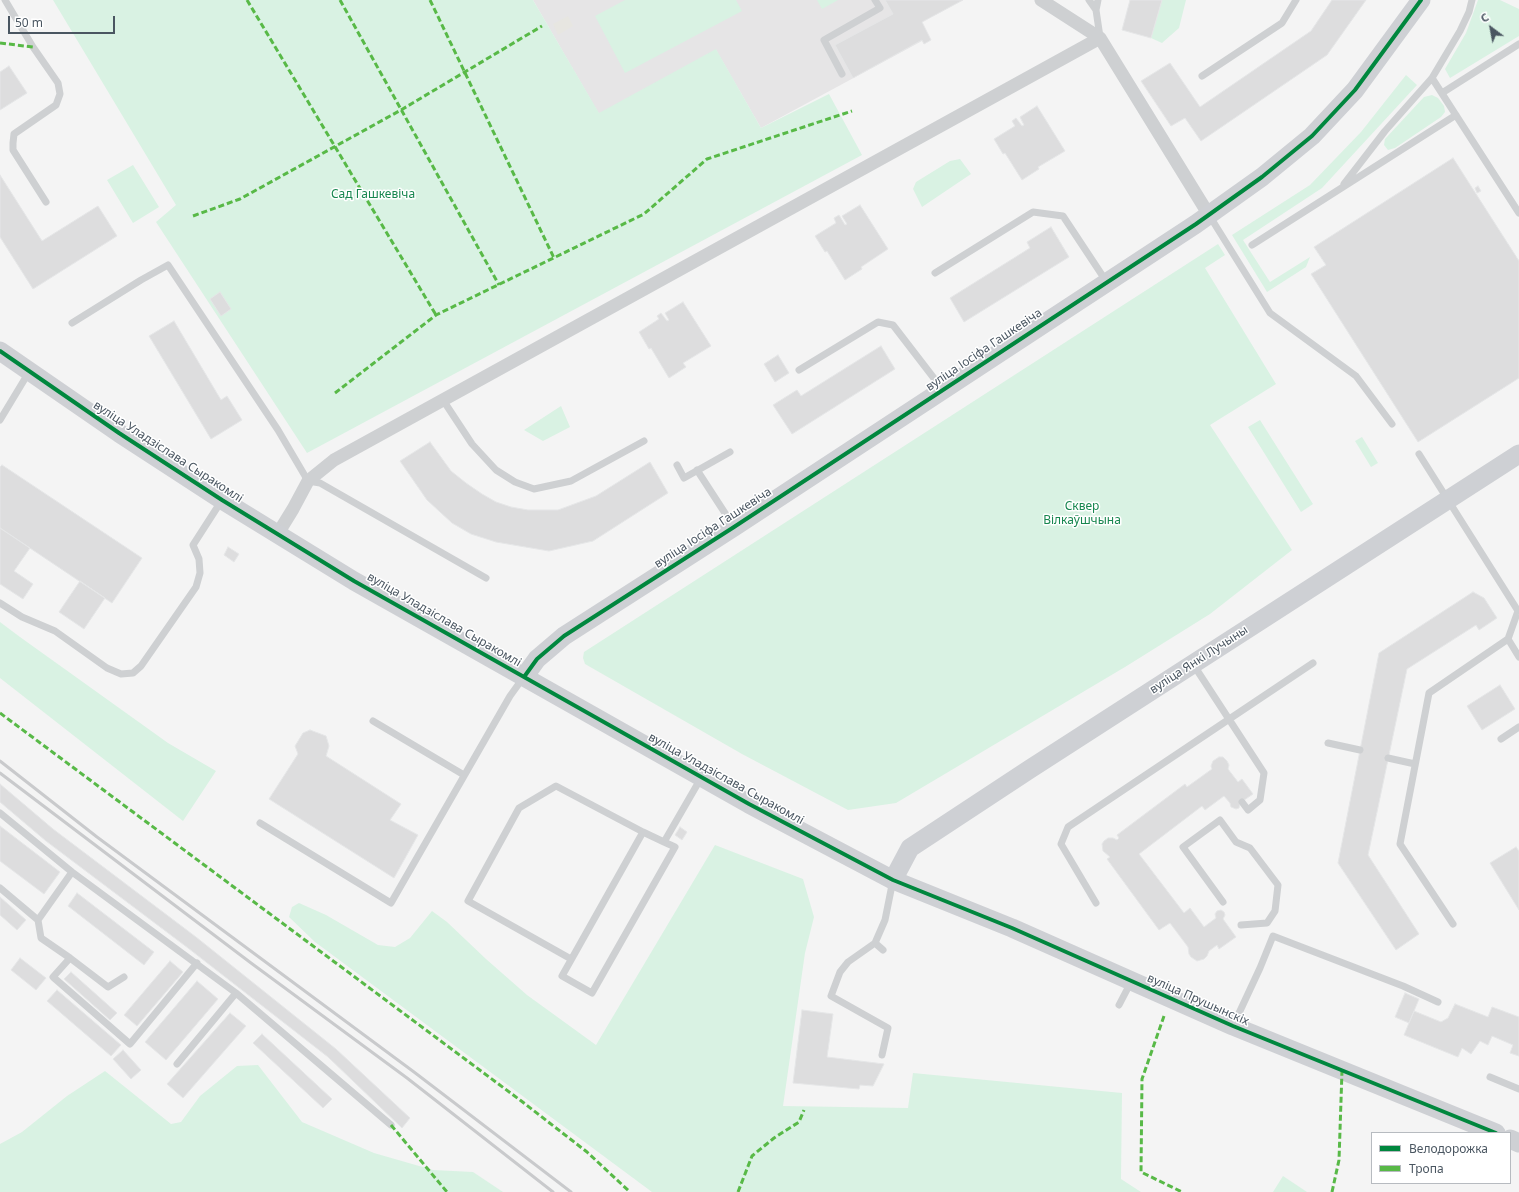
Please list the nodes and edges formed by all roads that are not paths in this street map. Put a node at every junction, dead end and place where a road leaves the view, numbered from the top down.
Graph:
1 (5, 0) edge
2 (875, 0) edge
3 (1041, 0) edge
4 (1089, 0) edge
5 (1098, 0) edge
6 (1296, 0) edge
7 (1420, 0) edge
8 (1472, 0) edge
9 (1096, 10) junction
10 (1100, 38) junction
11 (1519, 44) edge
12 (842, 74) dead end
13 (1202, 76) dead end
14 (1432, 78) junction
15 (1442, 93) junction
16 (1456, 115) junction
17 (1340, 188) junction
18 (46, 202) dead end
19 (1519, 213) edge
20 (1209, 215) junction
21 (1252, 245) dead end
22 (935, 273) dead end
23 (1106, 281) junction
24 (72, 323) dead end
25 (0, 351) edge
26 (799, 370) dead end
27 (29, 372) junction
28 (943, 390) junction
29 (443, 400) junction
30 (0, 420) edge
31 (1392, 424) dead end
32 (644, 441) dead end
33 (730, 452) dead end
34 (1419, 454) dead end
35 (1519, 454) edge
36 (677, 465) dead end
37 (697, 470) junction
38 (308, 481) junction
39 (222, 500) junction
40 (1448, 500) junction
41 (734, 527) junction
42 (277, 534) junction
43 (486, 578) dead end
44 (0, 602) edge
45 (1518, 610) edge
46 (1508, 639) junction
47 (1519, 657) edge
48 (1313, 663) dead end
49 (1193, 664) junction
50 (524, 677) junction
51 (1229, 718) junction
52 (374, 721) dead end
53 (1519, 727) edge
54 (1501, 739) dead end
55 (1328, 743) dead end
56 (1360, 750) dead end
57 (1388, 758) dead end
58 (1415, 764) junction
59 (464, 775) junction
60 (701, 777) junction
61 (1242, 802) dead end
62 (0, 813) edge
63 (260, 823) dead end
64 (643, 832) junction
65 (664, 842) junction
66 (72, 872) junction
67 (893, 880) junction
68 (0, 888) edge
69 (1223, 902) dead end
70 (1096, 903) dead end
71 (38, 920) junction
72 (1267, 922) junction
73 (1453, 924) dead end
74 (1241, 925) dead end
75 (1273, 936) junction
76 (875, 944) junction
77 (883, 950) dead end
78 (70, 958) junction
79 (571, 959) junction
80 (196, 963) junction
81 (124, 977) dead end
82 (1131, 981) junction
83 (236, 993) junction
84 (1438, 1002) dead end
85 (1119, 1005) dead end
86 (1233, 1026) junction
87 (882, 1055) dead end
88 (177, 1064) dead end
89 (1490, 1077) dead end
90 (1519, 1088) edge
91 (391, 1125) dead end
92 (1494, 1132) edge

1 - 18 lane
2 - 12 lane
3 - 10 street
4 - 9 lane
5 - 9 lane
6 - 13 lane
7 - 20 street, вуліца Іосіфа Гашкевіча
8 - 14 lane
9 - 10 lane
10 - 20 street
10 - 29 street
11 - 15 lane
14 - 15 lane
14 - 17 lane
15 - 16 lane
16 - 17 lane
16 - 19 lane
17 - 21 lane
20 - 23 street, вуліца Іосіфа Гашкевіча
20 - 31 lane
22 - 23 lane
23 - 28 street, вуліца Іосіфа Гашкевіча
24 - 38 lane
25 - 27 street, вуліца Уладзіслава Сыракомлі
26 - 28 lane
27 - 30 lane
27 - 39 street, вуліца Уладзіслава Сыракомлі
28 - 41 street, вуліца Іосіфа Гашкевіча
29 - 32 lane
29 - 38 street
33 - 37 lane
34 - 40 lane
35 - 40 street, вуліца Янкі Лучыны
36 - 37 lane
37 - 41 lane
38 - 42 street
38 - 43 lane
39 - 42 street, вуліца Уладзіслава Сыракомлі
39 - 44 lane
40 - 45 lane
40 - 49 street, вуліца Янкі Лучыны
41 - 50 street, вуліца Іосіфа Гашкевіча
42 - 50 street, вуліца Уладзіслава Сыракомлі
45 - 46 lane
46 - 47 lane
46 - 58 lane
48 - 51 lane
49 - 51 lane
49 - 67 street, вуліца Янкі Лучыны
50 - 59 lane
50 - 60 street, вуліца Уладзіслава Сыракомлі
51 - 61 lane
51 - 70 lane
52 - 59 lane
53 - 54 lane
55 - 56 lane
57 - 58 lane
58 - 73 lane
59 - 63 lane
60 - 65 lane
60 - 67 street, вуліца Уладзіслава Сыракомлі
62 - 66 lane
64 - 65 lane
64 - 79 lane
64 - 79 lane
65 - 79 lane
66 - 71 lane
66 - 80 lane
67 - 76 lane
67 - 82 street, вуліца Прушынскіх
68 - 71 lane
69 - 72 lane
71 - 78 lane
72 - 74 lane
72 - 75 lane
75 - 84 lane
75 - 86 lane
76 - 77 lane
76 - 87 lane
78 - 80 lane
78 - 81 lane
80 - 83 lane
82 - 85 lane
82 - 86 street, вуліца Прушынскіх
83 - 88 lane
83 - 91 lane
86 - 92 street, вуліца Прушынскіх
89 - 90 lane

